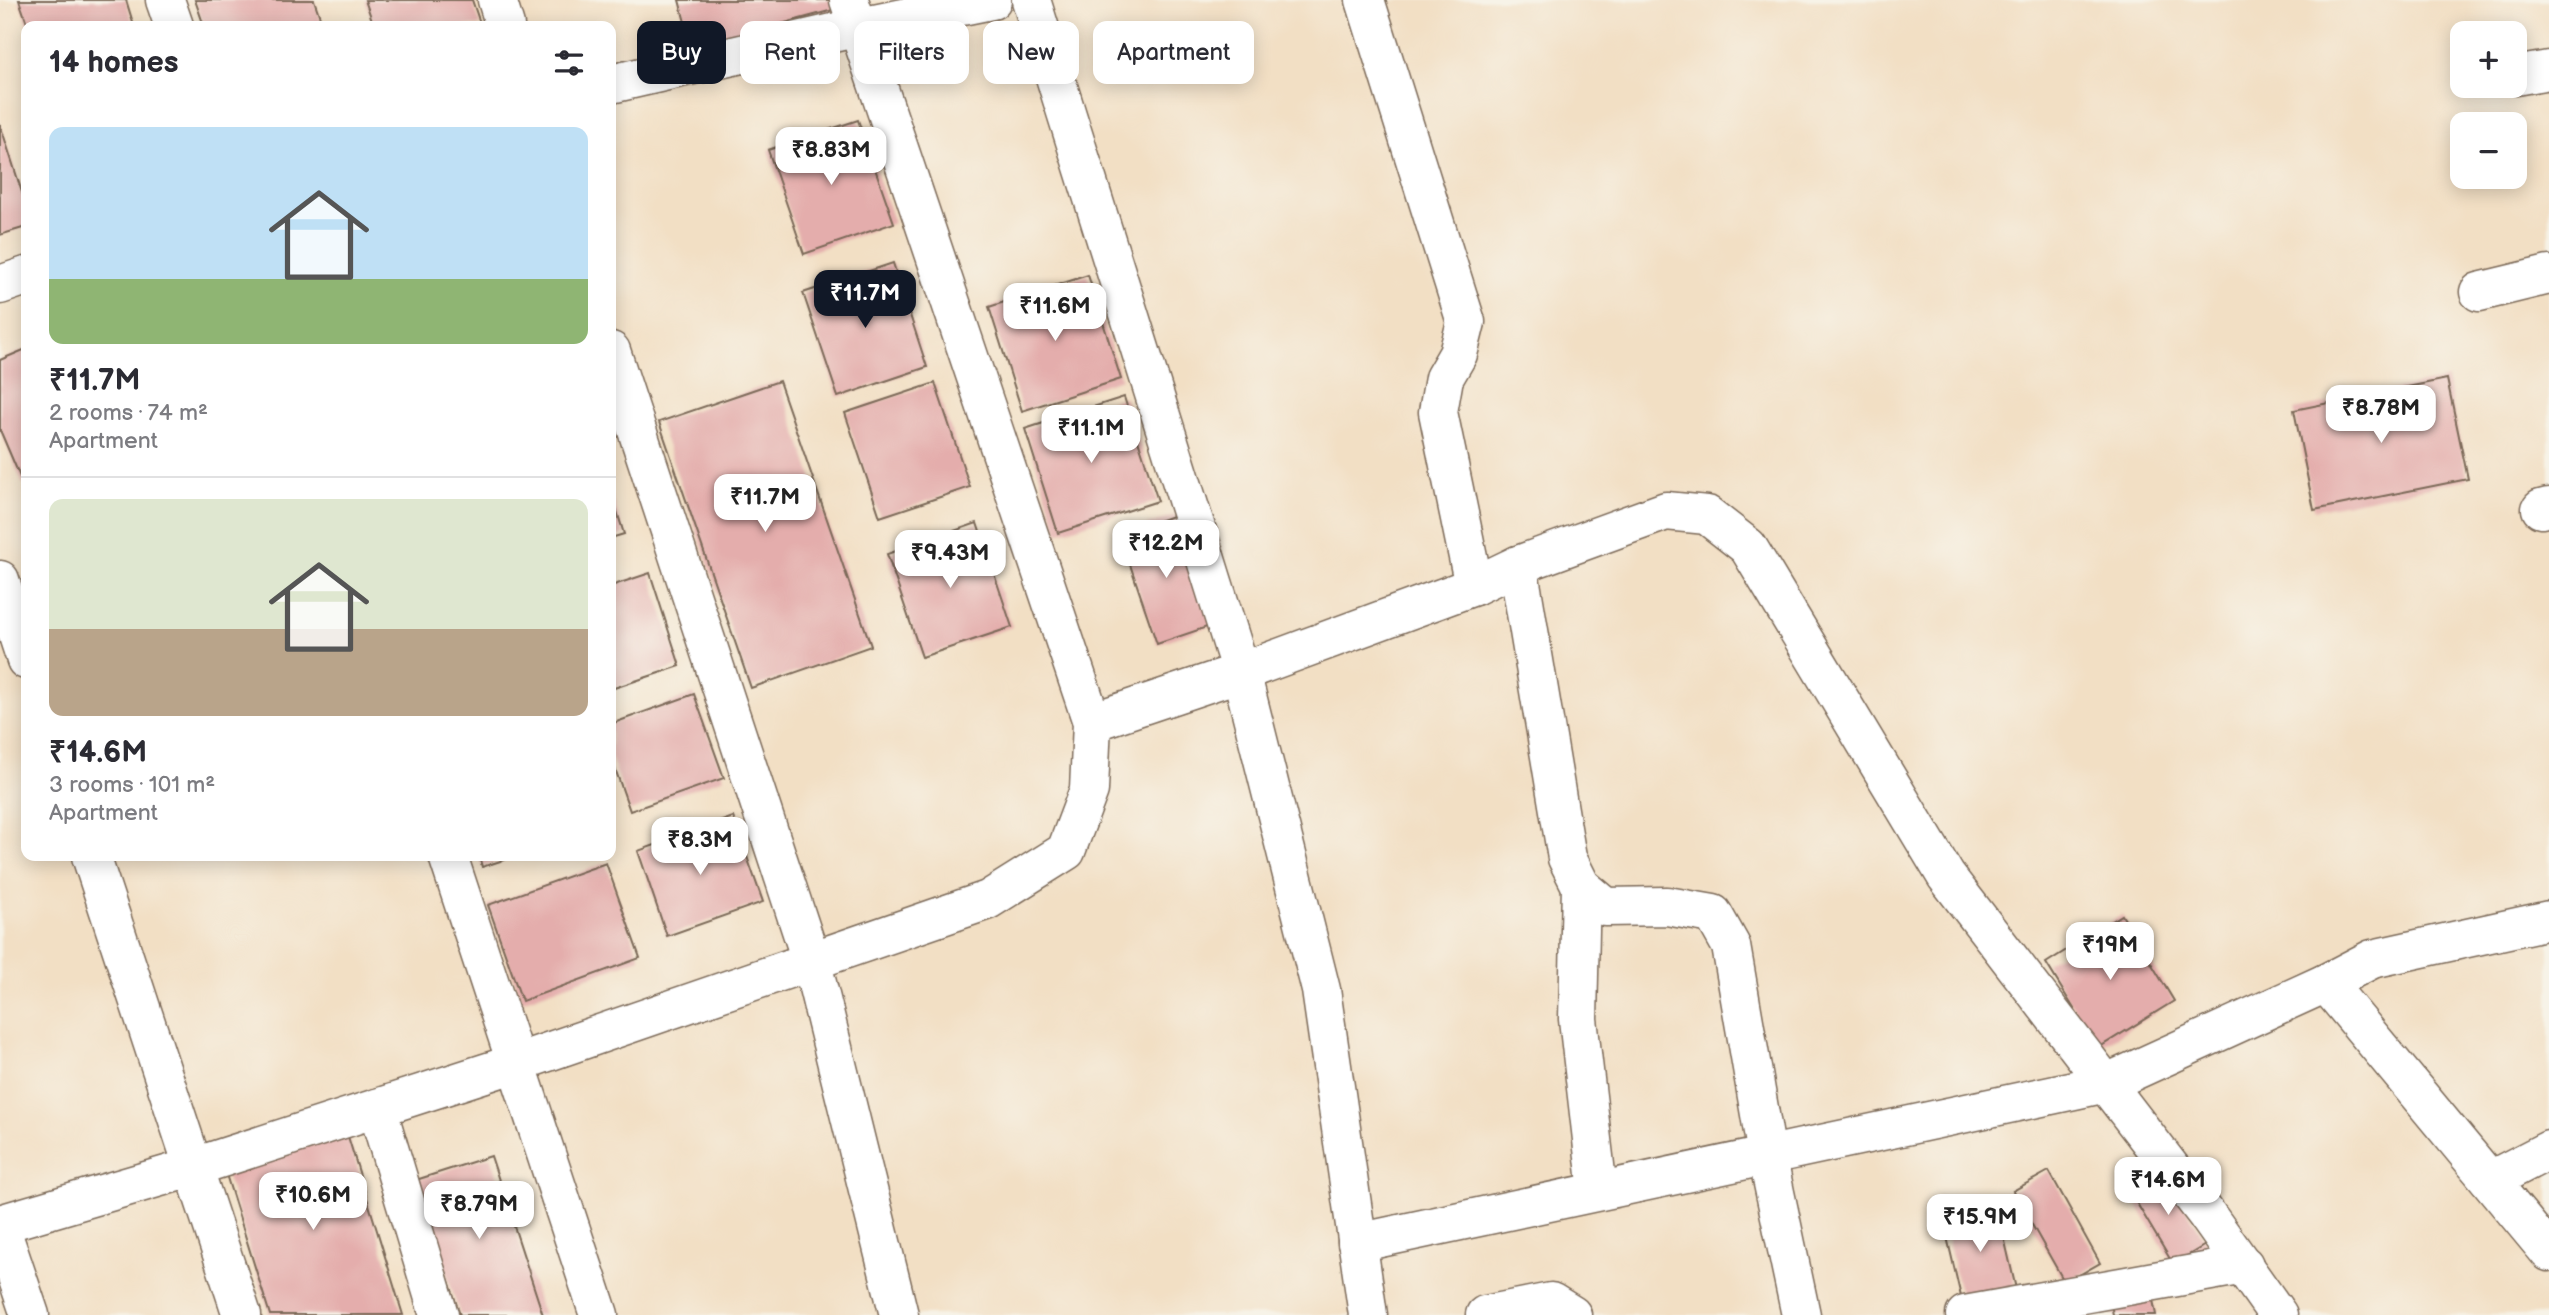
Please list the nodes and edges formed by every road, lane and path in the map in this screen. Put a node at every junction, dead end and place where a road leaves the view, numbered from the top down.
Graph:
1 (165, 0) edge
2 (497, 0) edge
3 (992, 0) edge
4 (1031, 0) edge
5 (1365, 0) edge
6 (854, 13) edge
7 (172, 21) edge
8 (503, 21) edge
9 (2549, 70) edge
10 (2527, 74) edge
11 (616, 83) edge
12 (2549, 275) edge
13 (21, 278) edge
14 (0, 285) edge
15 (2479, 292) dead end
16 (616, 366) edge
17 (1518, 565) junction
18 (0, 580) edge
19 (1474, 586) junction
20 (21, 645) edge
21 (1241, 673) junction
22 (1091, 722) junction
23 (93, 861) edge
24 (450, 861) edge
25 (1581, 887) junction
26 (2549, 920) edge
27 (812, 963) junction
28 (2326, 983) junction
29 (516, 1063) junction
30 (2107, 1083) junction
31 (377, 1108) junction
32 (2549, 1150) edge
33 (1767, 1155) junction
34 (194, 1167) junction
35 (2491, 1180) junction
36 (1598, 1191) junction
37 (0, 1225) edge
38 (1357, 1243) junction
39 (2549, 1252) edge
40 (2244, 1265) junction
41 (30, 1315) edge
42 (242, 1315) edge
43 (439, 1315) edge
44 (599, 1315) edge
45 (899, 1315) edge
46 (1368, 1315) edge
47 (1485, 1315) edge
48 (1572, 1315) edge
49 (1801, 1315) edge
50 (1965, 1315) edge
51 (2278, 1315) edge

1 - 7 street
2 - 8 street
3 - 6 street
4 - 21 street
5 - 19 street
6 - 11 street
6 - 22 street
9 - 10 street
12 - 15 street
13 - 14 street
16 - 27 street
17 - 19 street
17 - 25 street
17 - 30 street
18 - 20 street
19 - 21 street
21 - 22 street
21 - 38 street
22 - 27 street
23 - 34 street
24 - 29 street
25 - 33 street
25 - 36 street
26 - 28 street
27 - 29 street
27 - 45 street
28 - 30 street
28 - 35 street
29 - 31 street
29 - 44 street
30 - 33 street
30 - 40 street
31 - 34 street
31 - 43 street
32 - 35 street
33 - 36 street
33 - 49 street
34 - 37 street
34 - 42 street
35 - 39 street
36 - 38 street
37 - 41 street
38 - 46 street
40 - 50 street
40 - 51 street
47 - 48 street

